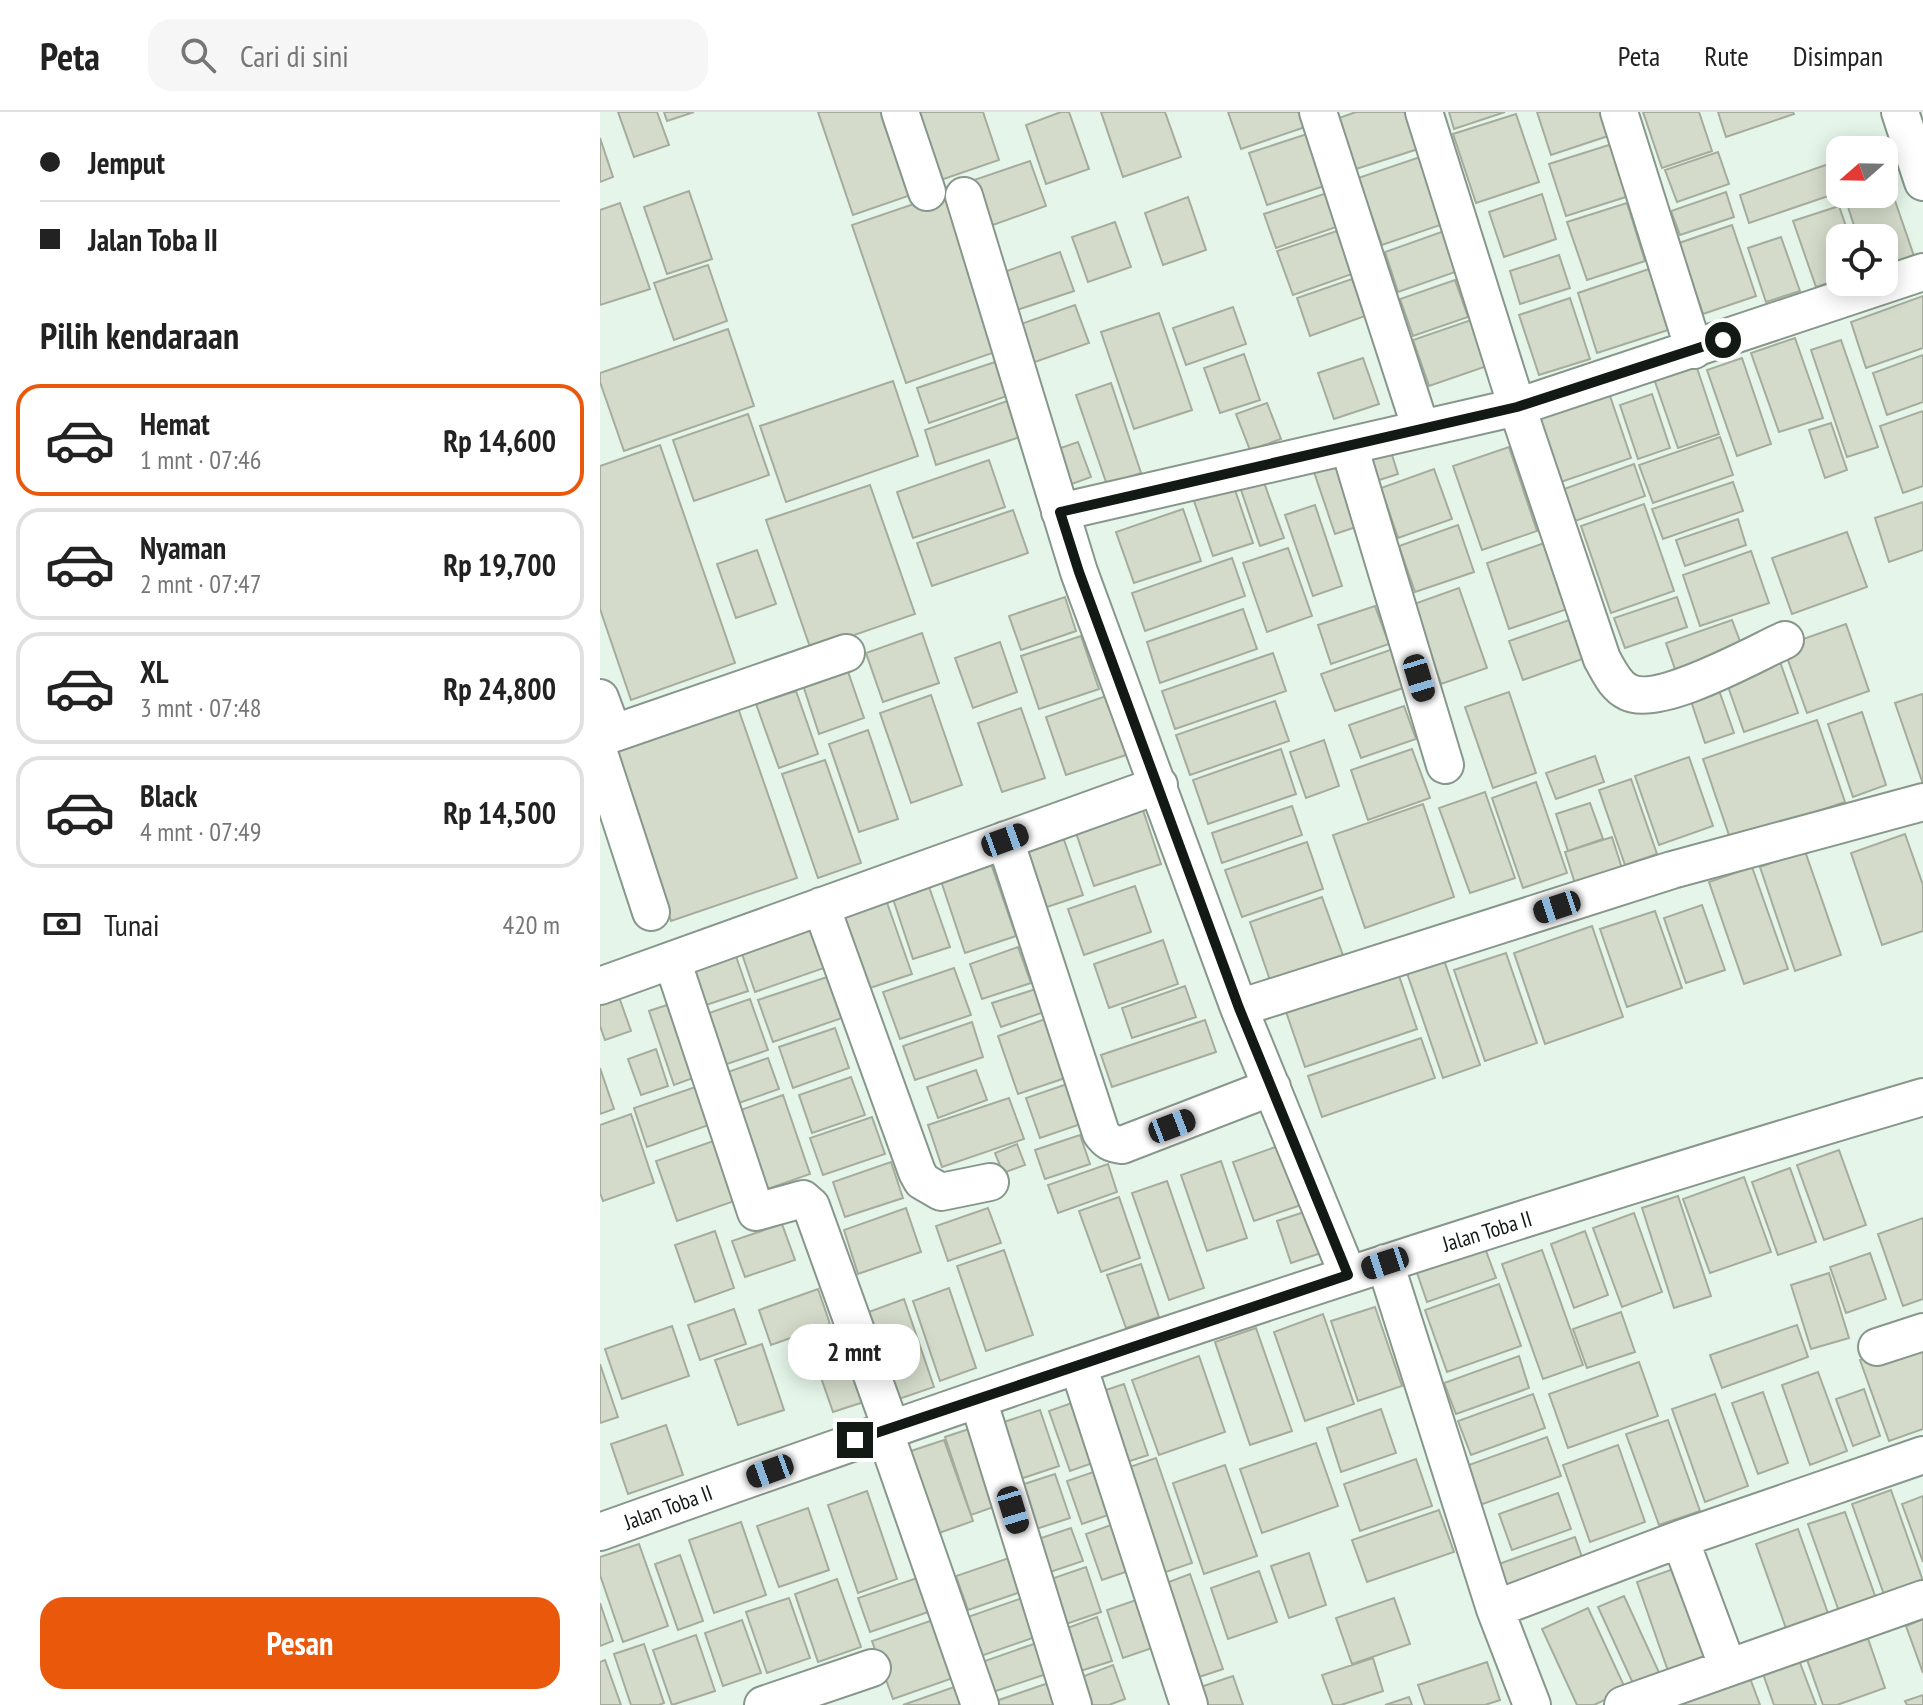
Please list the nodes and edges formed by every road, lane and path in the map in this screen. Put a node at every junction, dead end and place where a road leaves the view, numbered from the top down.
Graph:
1 (900, 112) edge
2 (1318, 112) edge
3 (1424, 112) edge
4 (1619, 112) edge
5 (1900, 112) edge
6 (1923, 182) edge
7 (927, 192) dead end
8 (964, 196) dead end
9 (1923, 272) edge
10 (1694, 350) junction
11 (1517, 407) junction
12 (1421, 429) junction
13 (1349, 446) junction
14 (1060, 512) junction
15 (1785, 640) dead end
16 (846, 653) dead end
17 (600, 698) edge
18 (604, 742) edge
19 (1445, 765) dead end
20 (1159, 785) junction
21 (1923, 802) edge
22 (1005, 840) junction
23 (821, 906) junction
24 (651, 912) dead end
25 (672, 960) junction
26 (600, 986) edge
27 (1239, 1008) junction
28 (1272, 1087) junction
29 (1923, 1097) edge
30 (990, 1182) dead end
31 (1385, 1263) junction
32 (1348, 1275) junction
33 (1923, 1332) edge
34 (1877, 1347) dead end
35 (1078, 1365) junction
36 (978, 1399) junction
37 (887, 1429) junction
38 (1923, 1455) edge
39 (600, 1532) edge
40 (1680, 1539) junction
41 (1923, 1599) edge
42 (1495, 1609) junction
43 (872, 1668) dead end
44 (1728, 1668) junction
45 (763, 1705) edge
46 (980, 1705) edge
47 (1073, 1705) edge
48 (1189, 1705) edge
49 (1532, 1705) edge
50 (1623, 1705) edge

1 - 7 street
2 - 12 street
3 - 11 street
4 - 10 street
5 - 6 street
8 - 14 street
9 - 10 street
10 - 11 street
11 - 12 street
11 - 15 street
12 - 13 street
13 - 14 street
13 - 19 street
14 - 20 street
16 - 18 street
17 - 18 street
18 - 24 street
20 - 22 street
20 - 27 street
21 - 27 street
22 - 23 street
22 - 28 street
23 - 25 street
23 - 30 street
25 - 26 street
25 - 37 street
27 - 28 street
28 - 32 street
29 - 31 street, Jalan Toba II
31 - 32 street, Jalan Toba II
31 - 42 street
32 - 35 street, Jalan Toba II
33 - 34 street
35 - 36 street, Jalan Toba II
35 - 48 street
36 - 37 street, Jalan Toba II
36 - 47 street
37 - 39 street, Jalan Toba II
37 - 46 street
38 - 40 street
40 - 42 street
40 - 44 street
41 - 44 street
42 - 49 street
43 - 45 street
44 - 50 street

